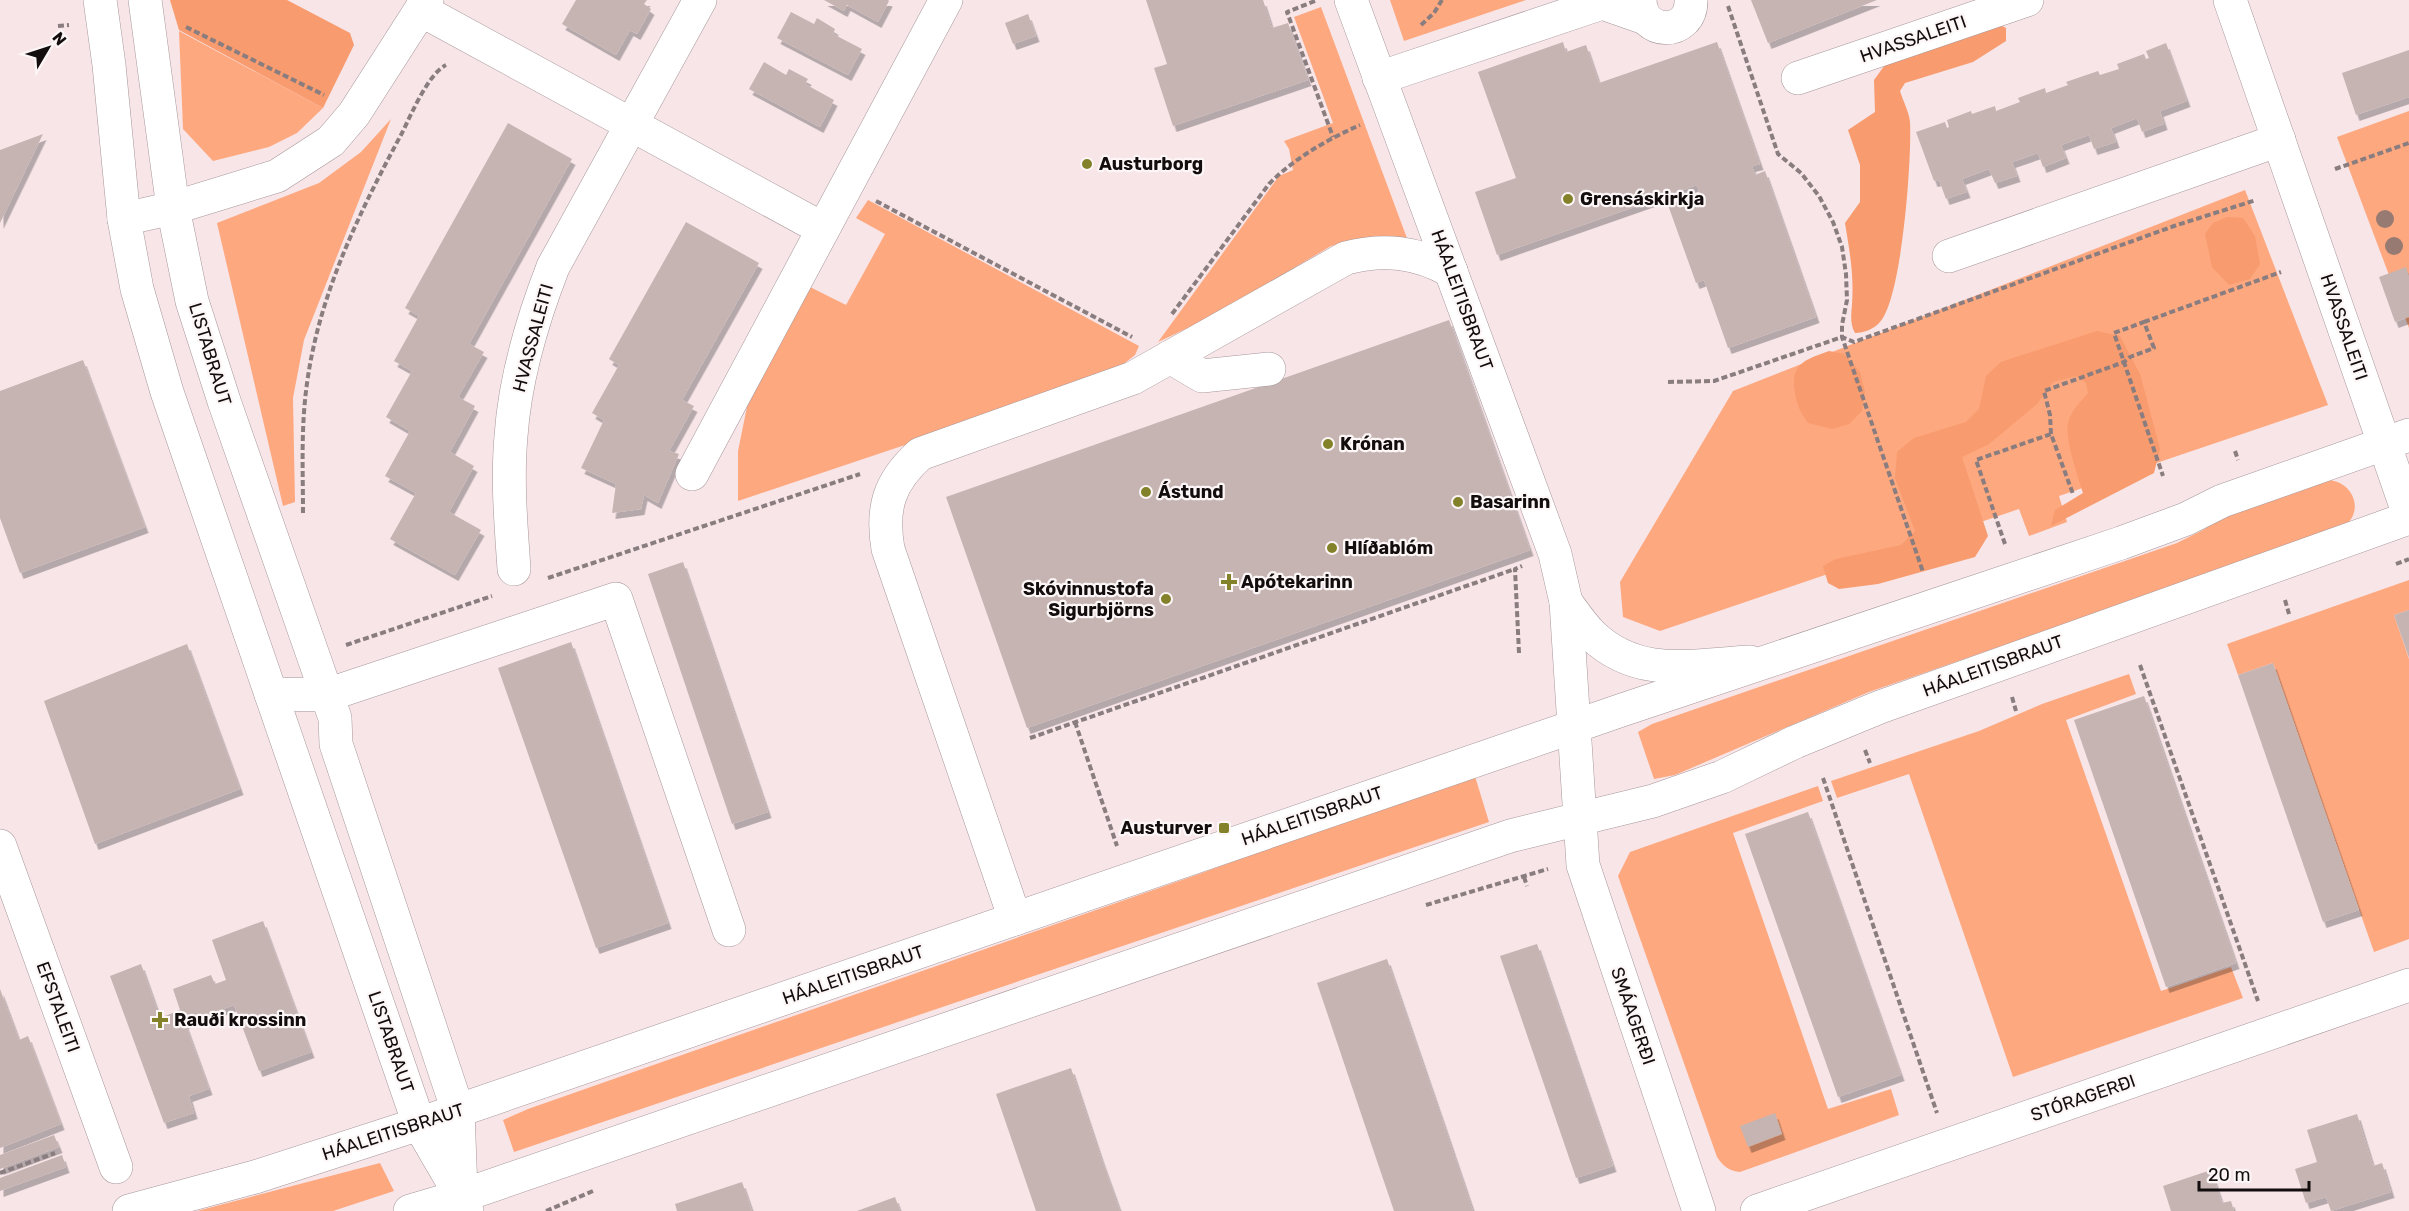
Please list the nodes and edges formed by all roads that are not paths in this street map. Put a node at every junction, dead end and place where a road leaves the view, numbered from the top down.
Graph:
1 (100, 0) edge
2 (145, 0) edge
3 (700, 0) edge
4 (946, 0) edge
5 (1351, 0) edge
6 (1691, 0) edge
7 (2027, 0) edge
8 (2230, 0) edge
9 (424, 5) edge
10 (1643, 9) edge
11 (1379, 78) junction
12 (1798, 78) dead end
13 (632, 126) junction
14 (2279, 140) junction
15 (173, 208) junction
16 (124, 219) junction
17 (823, 229) junction
18 (1949, 256) dead end
19 (1451, 271) junction
20 (1170, 357) junction
21 (1269, 369) dead end
22 (2397, 440) edge
23 (692, 474) dead end
24 (2409, 517) edge
25 (518, 581) road end
26 (1566, 602) junction
27 (1767, 662) junction
28 (271, 694) junction
29 (327, 695) junction
30 (1573, 727) junction
31 (1580, 818) junction
32 (0, 846) edge
33 (1015, 919) junction
34 (729, 930) dead end
35 (2409, 985) edge
36 (458, 1111) junction
37 (419, 1124) junction
38 (116, 1167) dead end
39 (464, 1203) edge
40 (129, 1211) edge
41 (410, 1211) edge
42 (1699, 1211) edge
43 (1756, 1211) edge

1 - 16 street, LISTABRAUT
2 - 15 street, LISTABRAUT
3 - 13 street, HVASSALEITI
4 - 17 street
5 - 11 street, HÁALEITISBRAUT
6 - 10 street
7 - 12 street, HVASSALEITI
8 - 14 street, HVASSALEITI
9 - 13 street
9 - 15 street
10 - 11 street
11 - 19 street, HÁALEITISBRAUT
13 - 17 street
13 - 25 street, HVASSALEITI
14 - 18 street
14 - 22 street, HVASSALEITI
15 - 16 street
15 - 29 street, LISTABRAUT
16 - 28 street, LISTABRAUT
17 - 23 street
19 - 20 street
19 - 26 street, HÁALEITISBRAUT
20 - 21 street
20 - 33 street
22 - 24 street, HVASSALEITI
22 - 27 street, HÁALEITISBRAUT
24 - 31 street, HÁALEITISBRAUT
26 - 27 street, HÁALEITISBRAUT
26 - 30 street, HÁALEITISBRAUT
27 - 30 street, HÁALEITISBRAUT
28 - 29 street
28 - 37 street, LISTABRAUT
29 - 34 street
29 - 36 street, LISTABRAUT
30 - 31 street, HÁALEITISBRAUT
30 - 33 street, HÁALEITISBRAUT
31 - 39 street, HÁALEITISBRAUT
31 - 42 street, SMÁAGERÐI
32 - 38 street, EFSTALEITI
33 - 36 street, HÁALEITISBRAUT
35 - 43 street, STÓRAGERÐI
36 - 37 street, HÁALEITISBRAUT
36 - 39 street, LISTABRAUT
37 - 39 street, LISTABRAUT
37 - 40 street, HÁALEITISBRAUT
39 - 41 street, HÁALEITISBRAUT

